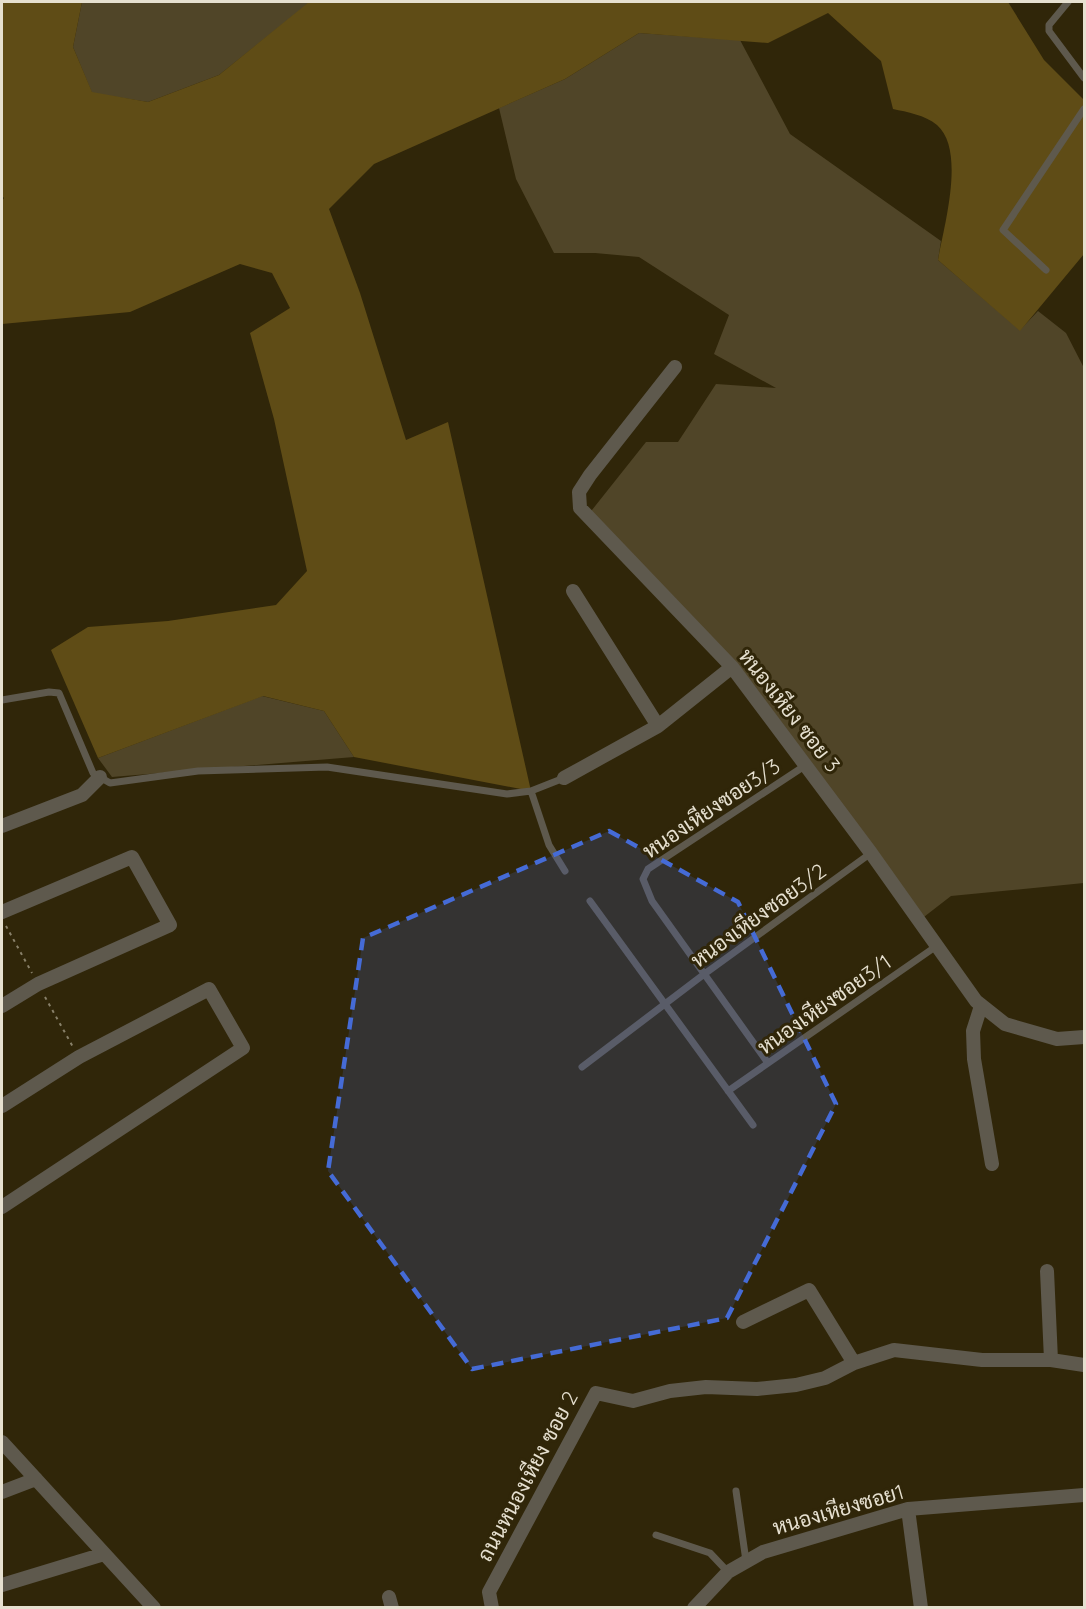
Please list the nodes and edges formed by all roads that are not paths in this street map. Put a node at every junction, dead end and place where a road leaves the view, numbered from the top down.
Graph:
1 (1068, 2) edge
2 (1084, 78) edge
3 (1084, 109) edge
4 (1046, 270) dead end
5 (675, 367) dead end
6 (573, 591) dead end
7 (732, 667) junction
8 (2, 700) edge
9 (658, 726) junction
10 (806, 765) junction
11 (100, 777) junction
12 (564, 778) joint
13 (531, 791) junction
14 (2, 826) edge
15 (872, 853) junction
16 (565, 871) dead end
17 (590, 901) dead end
18 (2, 912) edge
19 (938, 945) junction
20 (703, 975) junction
21 (666, 1004) junction
22 (2, 1006) edge
23 (981, 1006) junction
24 (1084, 1037) edge
25 (768, 1063) junction
26 (582, 1067) dead end
27 (728, 1091) junction
28 (2, 1106) edge
29 (753, 1125) dead end
30 (992, 1164) dead end
31 (2, 1206) edge
32 (1047, 1271) dead end
33 (743, 1322) dead end
34 (1051, 1360) junction
35 (854, 1363) junction
36 (1084, 1365) edge
37 (2, 1442) edge
38 (36, 1479) junction
39 (736, 1491) dead end
40 (2, 1492) edge
41 (1084, 1495) edge
42 (908, 1509) junction
43 (656, 1535) dead end
44 (104, 1554) junction
45 (746, 1561) junction
46 (728, 1572) junction
47 (2, 1585) edge
48 (154, 1608) edge
49 (492, 1608) edge
50 (694, 1608) edge
51 (921, 1608) edge

1 - 2 lane
3 - 4 lane
5 - 7 street, หนองเหียง ซอย 3
6 - 9 street
7 - 9 street
7 - 10 street, หนองเหียง ซอย 3
8 - 11 lane
9 - 12 street
10 - 15 street, หนองเหียง ซอย 3
10 - 20 lane, หนองเหียงซอย3/3
11 - 13 lane
11 - 14 street
12 - 13 lane
13 - 16 lane
15 - 19 street, หนองเหียง ซอย 3
15 - 20 lane, หนองเหียงซอย3/2
17 - 21 lane
18 - 22 street
19 - 23 street, หนองเหียง ซอย 3
19 - 25 lane, หนองเหียงซอย3/1
20 - 21 lane, หนองเหียงซอย3/2
20 - 25 lane
21 - 26 lane, หนองเหียงซอย3/2
21 - 27 lane
23 - 24 street, หนองเหียง ซอย 3
23 - 30 street
25 - 27 lane, หนองเหียงซอย3/1
27 - 29 lane
28 - 31 street
32 - 34 street
33 - 35 street
34 - 35 street, ถนนหนองเหียง ซอย 2
34 - 36 street, ถนนหนองเหียง ซอย 2
35 - 49 street, ถนนหนองเหียง ซอย 2
37 - 38 street
38 - 40 street
38 - 44 street
39 - 45 lane
41 - 42 street, หนองเหียงซอย1
42 - 45 street, หนองเหียงซอย1
42 - 51 street
43 - 46 lane
44 - 47 street
44 - 48 street
45 - 46 street, หนองเหียงซอย1
46 - 50 street, หนองเหียงซอย1

